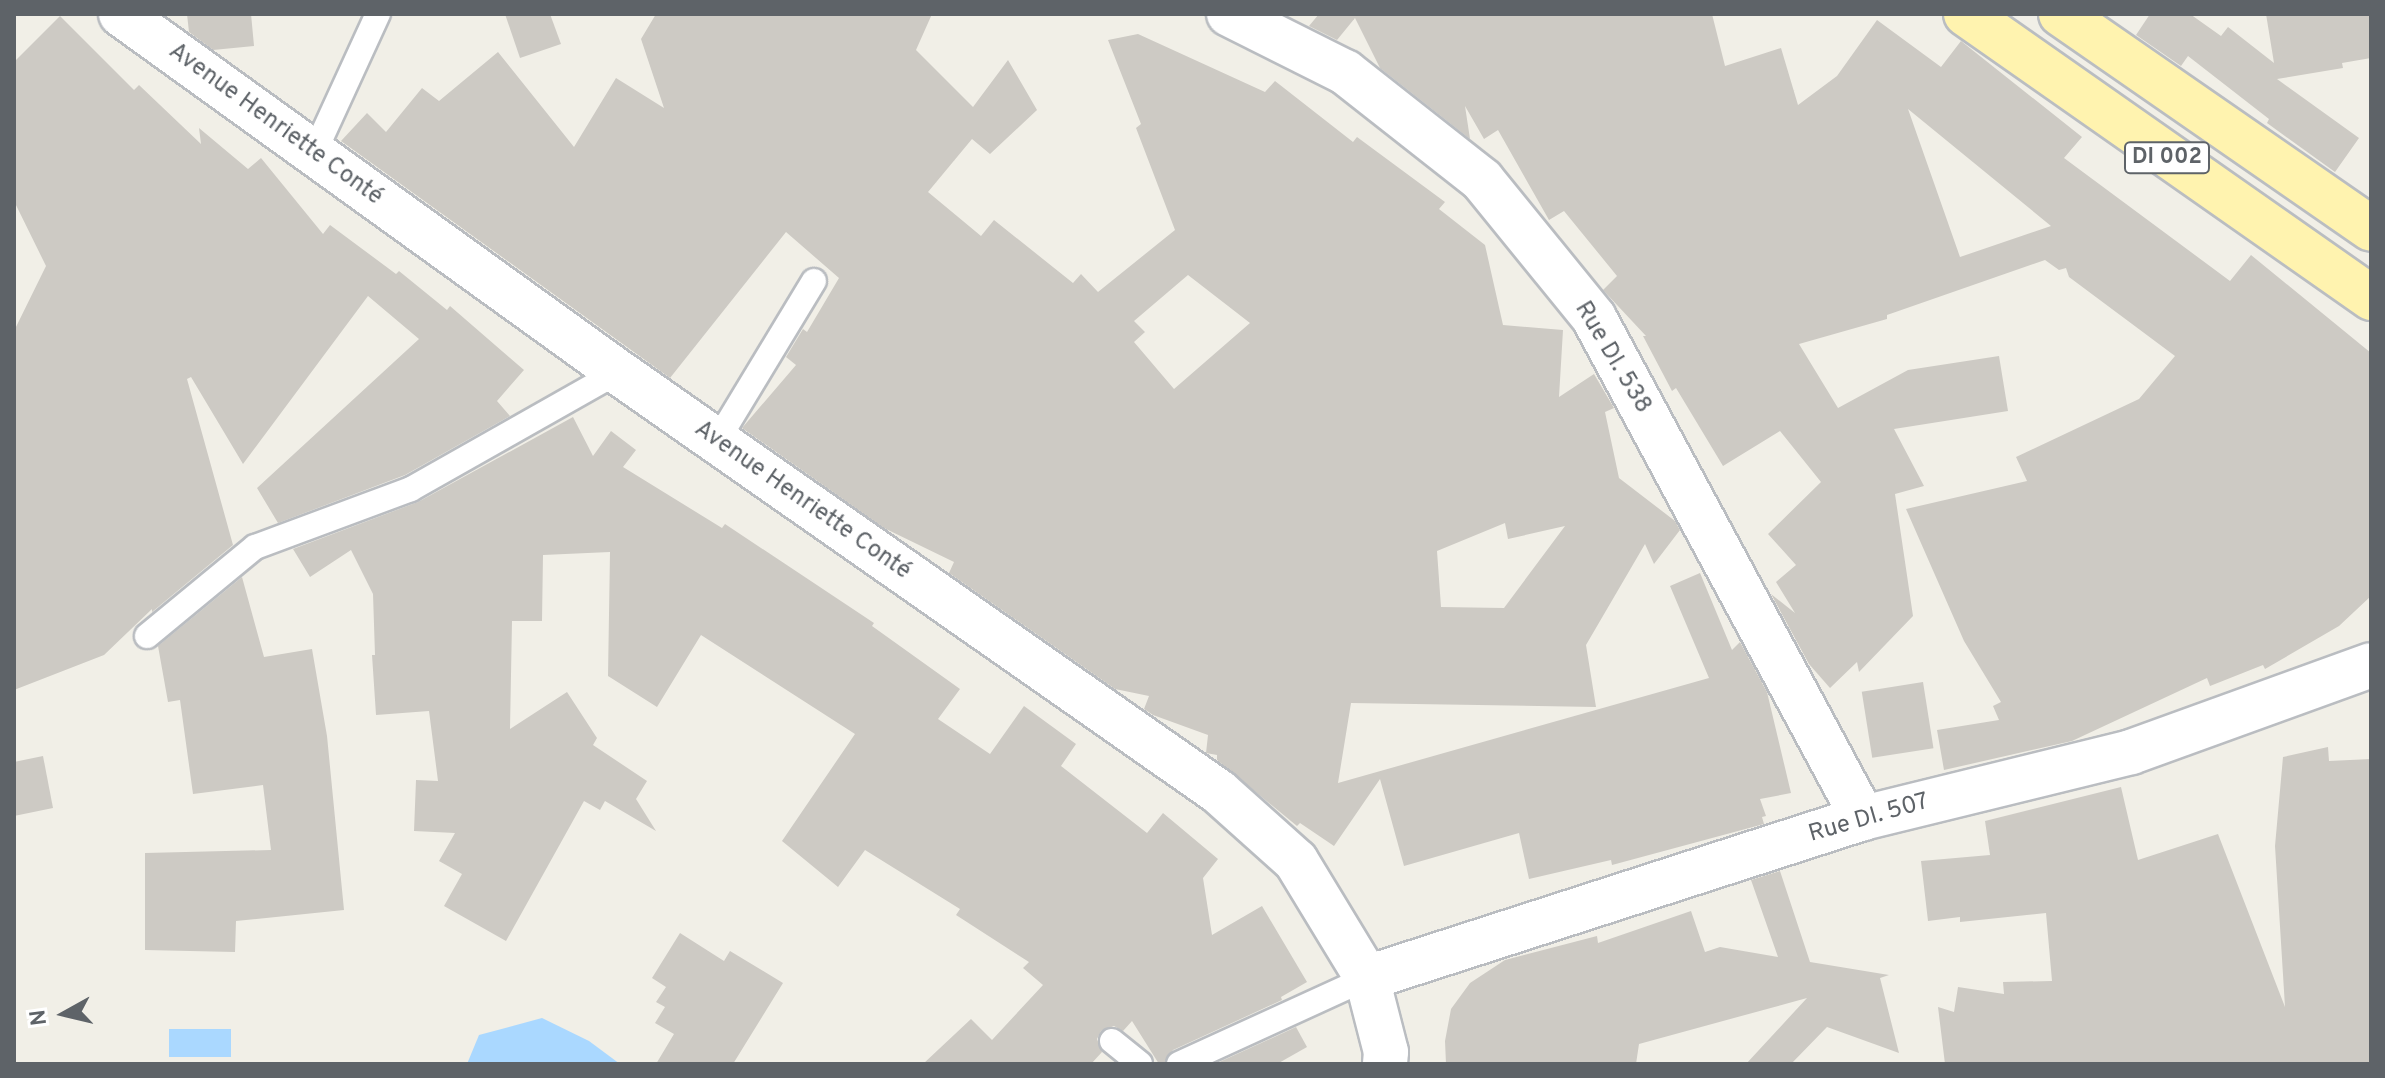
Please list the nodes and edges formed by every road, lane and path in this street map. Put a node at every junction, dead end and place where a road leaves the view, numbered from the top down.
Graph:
1 (121, 14) edge
2 (378, 14) edge
3 (1229, 14) edge
4 (1966, 14) edge
5 (2061, 14) edge
6 (314, 153) junction
7 (2371, 229) edge
8 (814, 281) dead end
9 (2371, 298) edge
10 (618, 372) junction
11 (717, 441) junction
12 (147, 636) dead end
13 (2371, 665) edge
14 (1863, 818) junction
15 (1367, 978) junction
16 (1112, 1041) dead end
17 (1140, 1064) edge
18 (1179, 1064) edge
19 (1385, 1064) edge

1 - 6 street, Avenue Henriette Conté
2 - 6 lane
3 - 14 street, Rue DI. 538
4 - 9 main road, DI 002
5 - 7 main road, DI 002
6 - 10 street, Avenue Henriette Conté
8 - 11 lane
10 - 11 street, Avenue Henriette Conté
10 - 12 lane
11 - 15 street, Avenue Henriette Conté
13 - 14 street, Rue DI. 507
14 - 15 street, Rue DI. 507
15 - 18 lane
15 - 19 street, Avenue Henriette Conté
16 - 17 lane

